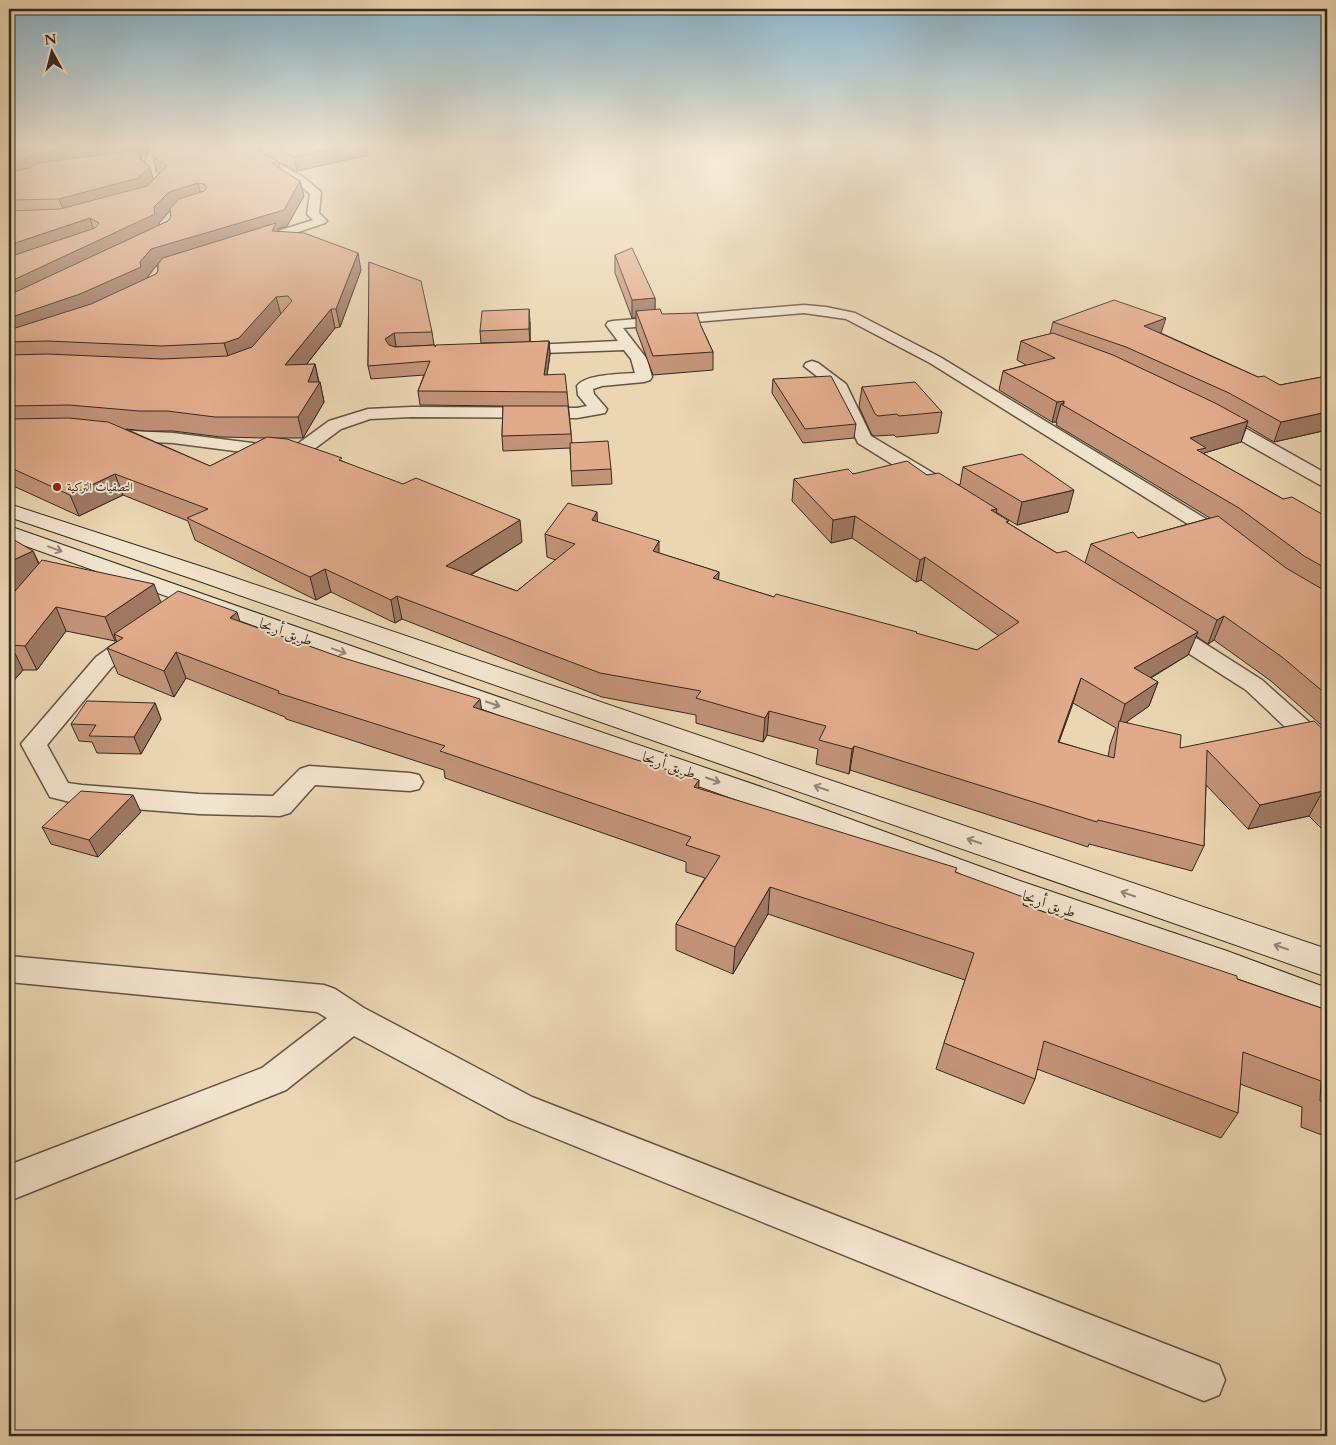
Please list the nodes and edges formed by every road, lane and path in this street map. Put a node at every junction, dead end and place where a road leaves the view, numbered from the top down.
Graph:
1 (313, 213) edge
2 (240, 246) edge
3 (629, 345) junction
4 (503, 350) edge
5 (812, 366) dead end
6 (1198, 410) edge
7 (96, 434) edge
8 (1327, 481) edge
9 (949, 492) edge
10 (9, 510) edge
11 (9, 532) edge
12 (1243, 552) edge
13 (193, 599) junction
14 (1146, 616) edge
15 (1327, 752) edge
16 (410, 782) dead end
17 (1327, 963) edge
18 (9, 969) edge
19 (1327, 1002) edge
20 (352, 1018) junction
21 (9, 1183) edge
22 (1204, 1380) dead end

1 - 2 street
3 - 4 street
3 - 7 street
3 - 12 street
5 - 9 street
6 - 8 street
17 -> 10 main road, طريق أريحا
11 -> 13 main road, طريق أريحا
13 - 16 street
13 -> 19 main road, طريق أريحا
14 - 15 street
18 - 20 street
20 - 21 street
20 - 22 street

